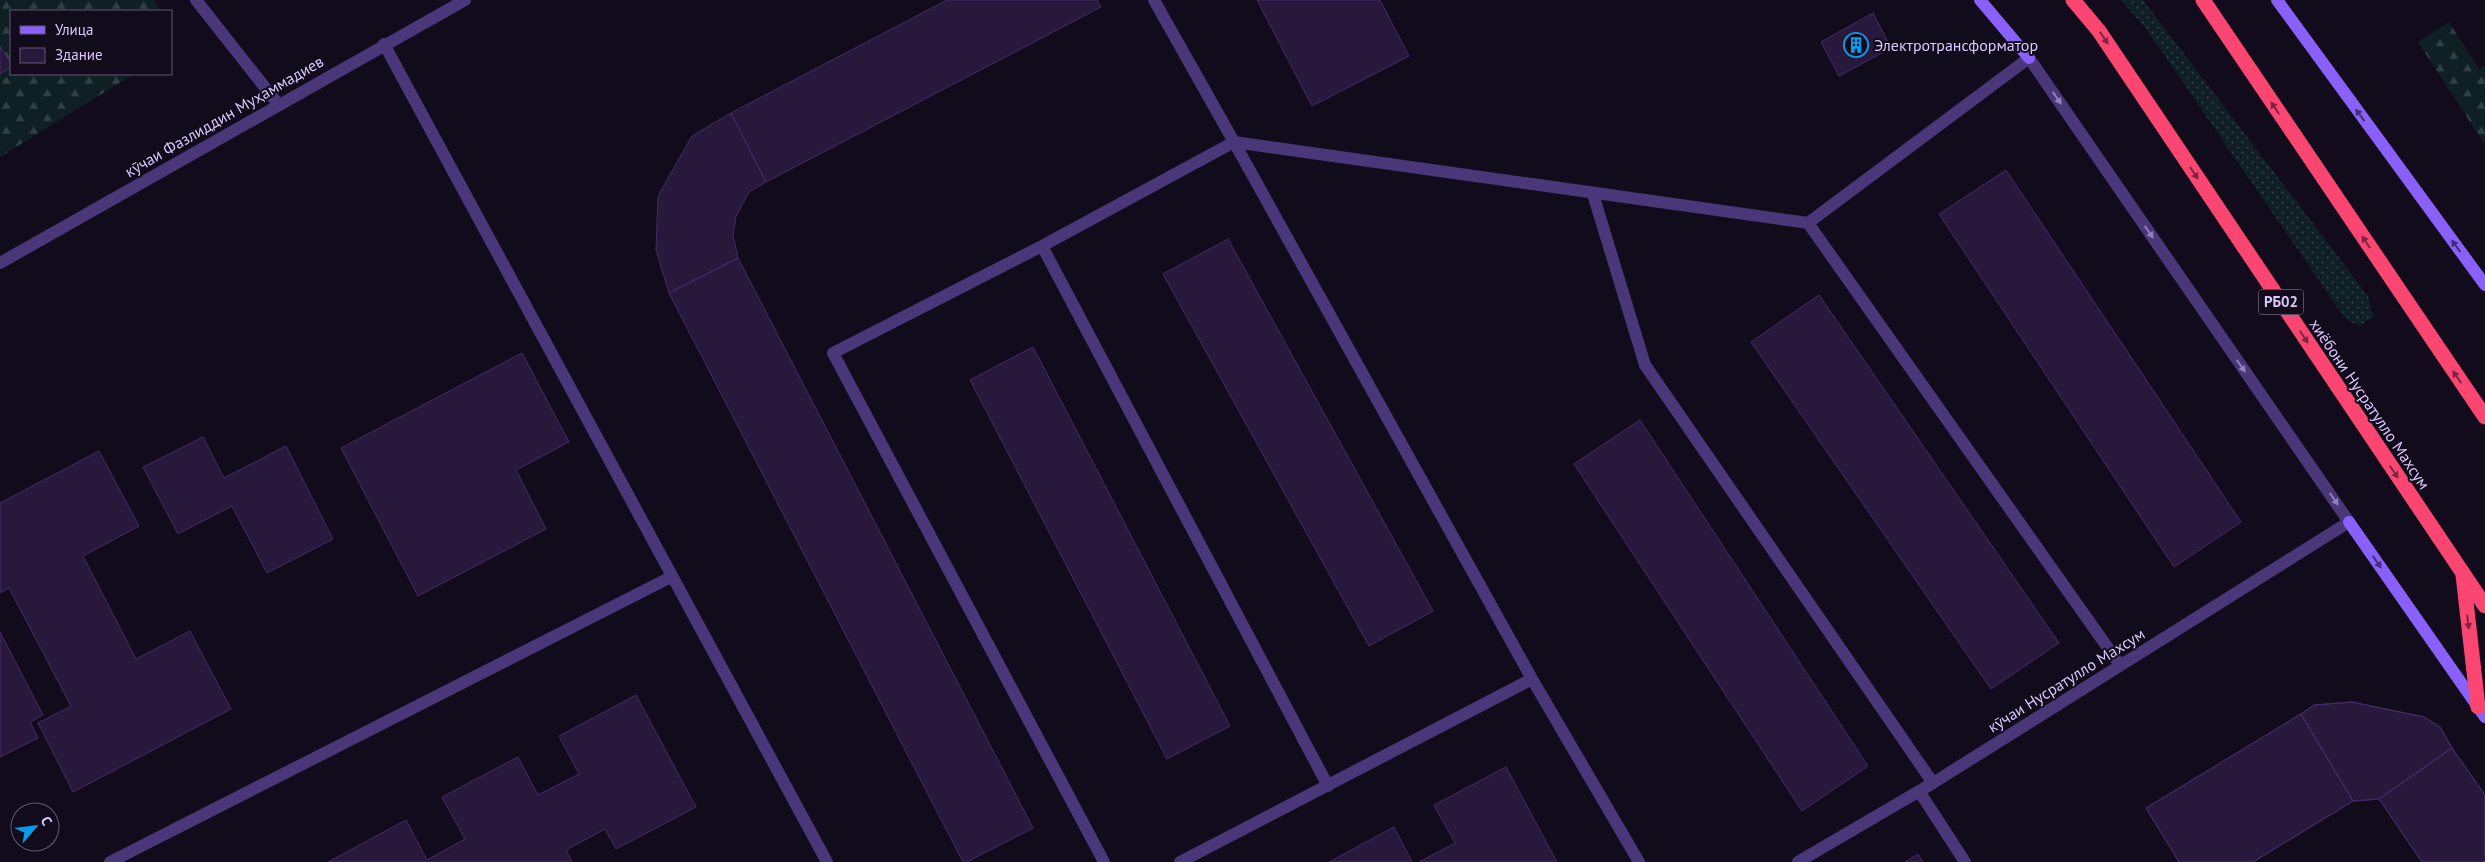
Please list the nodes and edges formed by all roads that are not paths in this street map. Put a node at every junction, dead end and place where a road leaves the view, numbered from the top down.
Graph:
1 (196, 0) edge
2 (465, 0) edge
3 (1154, 0) edge
4 (1980, 0) edge
5 (2073, 0) edge
6 (2203, 0) edge
7 (2277, 0) edge
8 (384, 44) junction
9 (2029, 58) junction
10 (278, 104) junction
11 (1234, 142) junction
12 (1593, 194) junction
13 (1808, 223) junction
14 (1042, 246) junction
15 (0, 262) edge
16 (2484, 282) edge
17 (2485, 417) edge
18 (2349, 522) junction
19 (2462, 574) junction
20 (671, 577) junction
21 (2485, 606) edge
22 (2120, 665) junction
23 (1532, 680) junction
24 (2482, 712) edge
25 (1933, 783) junction
26 (1328, 786) junction
27 (1919, 791) junction
28 (824, 861) edge
29 (110, 862) edge
30 (1104, 862) edge
31 (1180, 862) edge
32 (1639, 862) edge
33 (1798, 862) edge
34 (1965, 862) edge

1 - 10 street
2 - 8 street, кӯчаи Фазлиддин Муҳаммадиев
3 - 11 street
4 - 9 street
5 -> 19 highway, хиёбони Нусратулло Махсум / РБ02
17 -> 6 highway
16 -> 7 street
8 - 10 street, кӯчаи Фазлиддин Муҳаммадиев
8 - 20 street
9 - 13 street
9 -> 18 street
10 - 15 street, кӯчаи Фазлиддин Муҳаммадиев
11 - 12 street
11 - 14 street
11 - 23 street
12 - 13 street
12 - 25 street
13 - 22 street
14 - 26 street
14 - 30 street
18 - 22 street, кӯчаи Нусратулло Махсум
18 -> 24 street
19 - 21 highway, хиёбони Нусратулло Махсум / РБ02
19 -> 24 highway
20 - 28 street
20 - 29 street
22 - 25 street, кӯчаи Нусратулло Махсум
23 - 26 street
23 - 32 street
25 - 27 street, кӯчаи Нусратулло Махсум
26 - 31 street
27 - 33 street, кӯчаи Нусратулло Махсум
27 - 34 street

